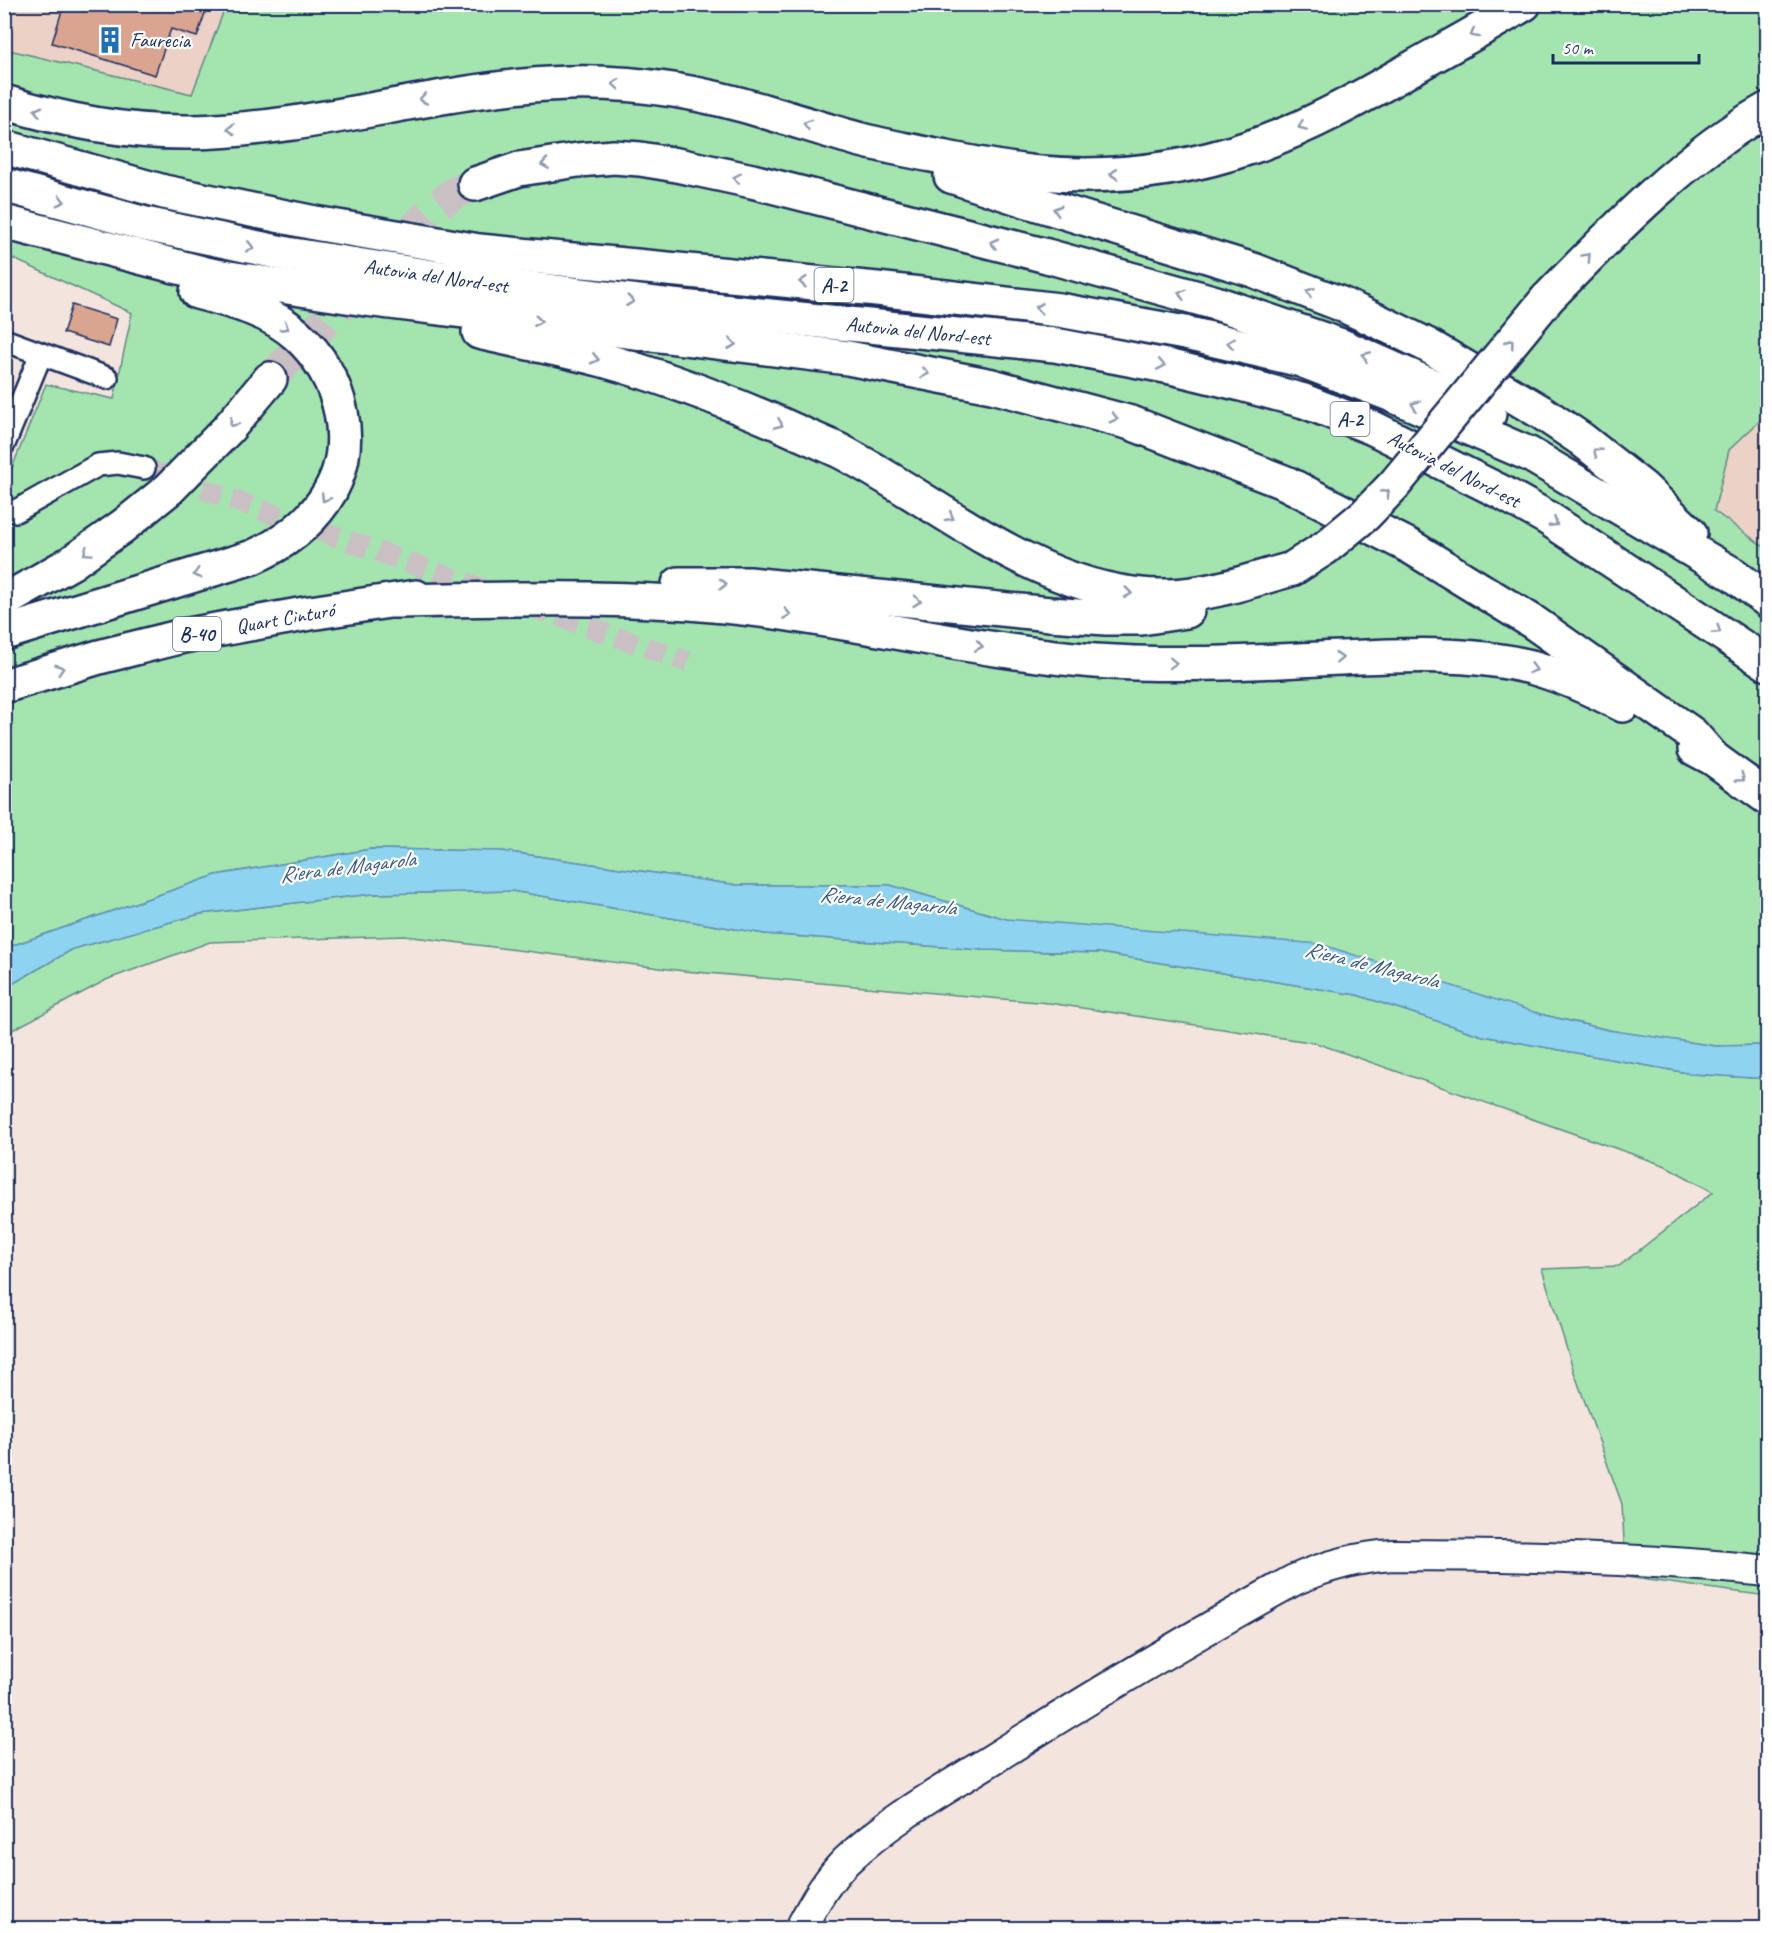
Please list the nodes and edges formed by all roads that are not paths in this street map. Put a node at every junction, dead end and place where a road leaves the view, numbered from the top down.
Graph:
1 (1524, 4) edge
2 (4, 102) edge
3 (1767, 109) edge
4 (863, 141) junction
5 (4, 147) edge
6 (475, 184) tunnel mouth
7 (4, 185) edge
8 (4, 222) edge
9 (37, 232) junction
10 (210, 275) junction
11 (4, 340) edge
12 (41, 354) junction
13 (106, 378) dead end
14 (270, 379) tunnel mouth
15 (4, 444) edge
16 (144, 468) tunnel mouth
17 (4, 510) edge
18 (1636, 516) junction
19 (1292, 569) junction
20 (1734, 575) junction
21 (4, 601) edge
22 (393, 601) junction
23 (1767, 601) edge
24 (4, 633) edge
25 (1767, 664) edge
26 (4, 686) edge
27 (1714, 759) junction
28 (1767, 798) edge
29 (1767, 1571) edge
30 (801, 1929) edge

1 -> 4 highway
4 -> 2 highway
19 -> 3 highway, bridge
20 -> 4 highway
18 -> 5 highway, Autovia del Nord-est / A-2
18 -> 6 highway
7 -> 25 highway, Autovia del Nord-est / A-2
8 - 9 highway
9 - 10 highway
9 -> 24 highway
10 -> 19 highway
10 -> 27 highway
11 - 12 street
12 - 13 street
12 - 15 street
14 -> 21 highway
16 - 17 street
18 - 20 highway, Autovia del Nord-est / A-2
22 -> 19 highway
20 - 23 highway, Autovia del Nord-est / A-2
26 -> 22 highway, Quart Cinturó / B-40
22 -> 27 highway
27 -> 28 highway
29 - 30 main road

